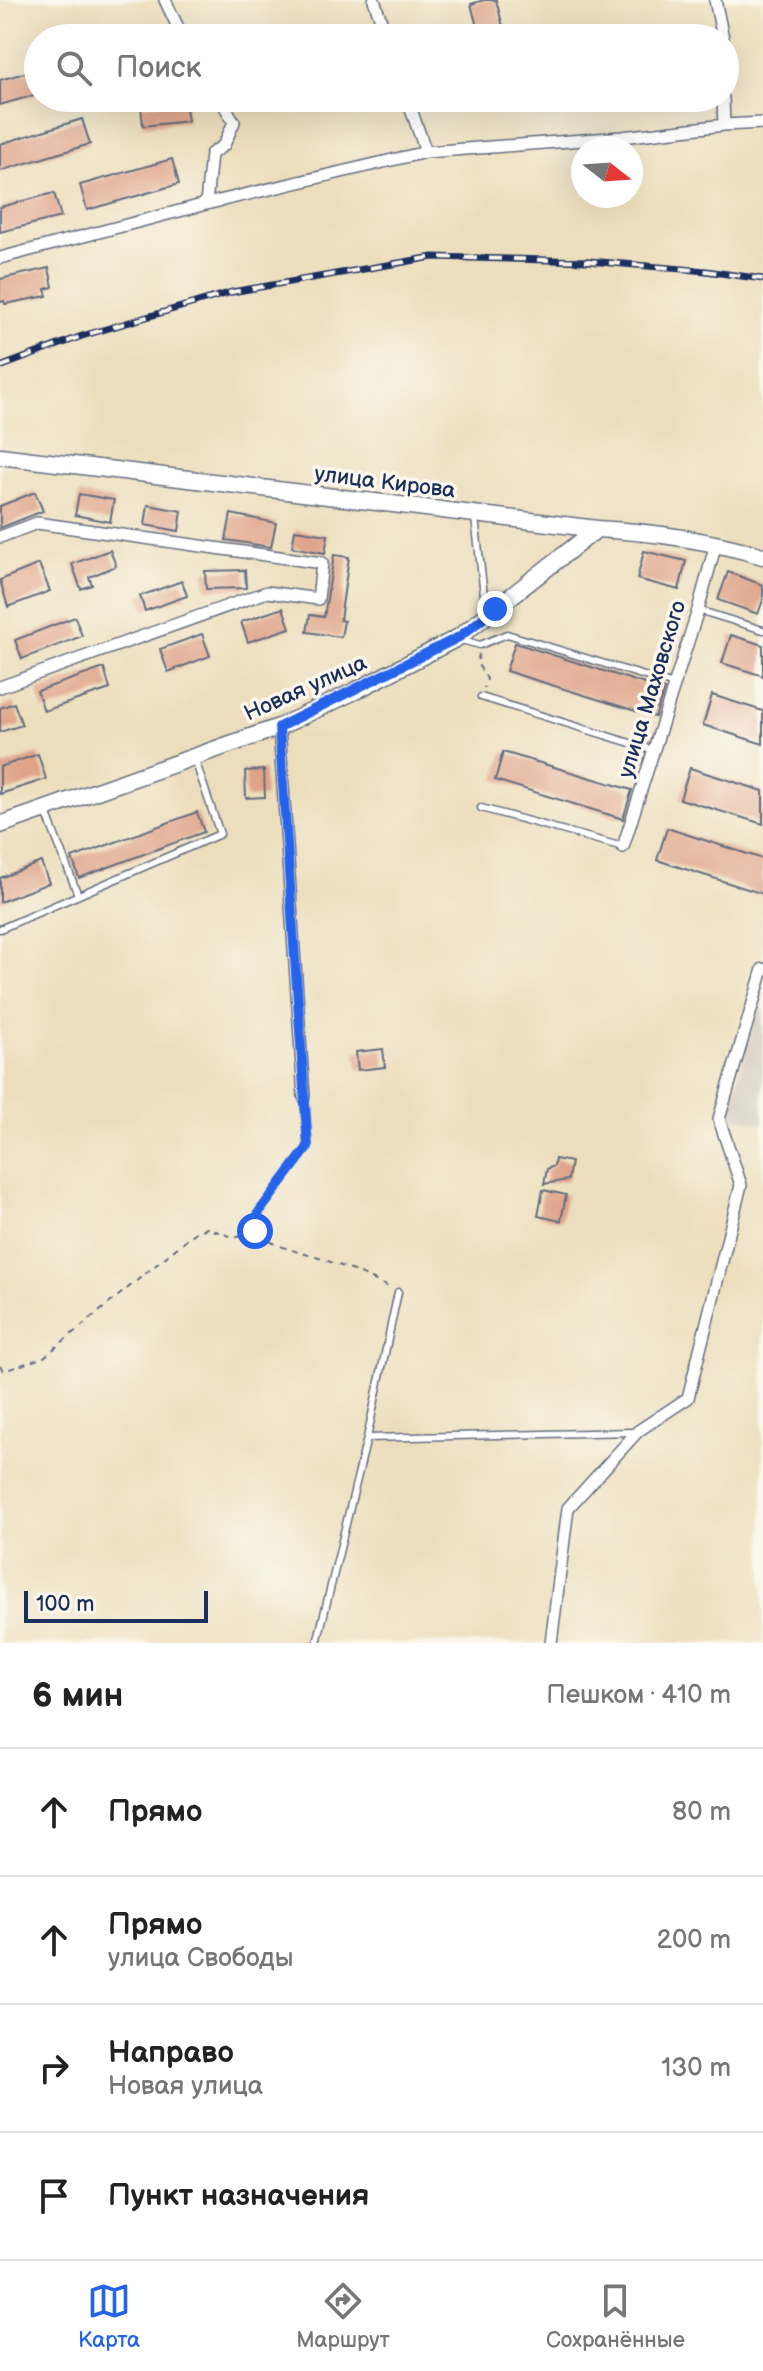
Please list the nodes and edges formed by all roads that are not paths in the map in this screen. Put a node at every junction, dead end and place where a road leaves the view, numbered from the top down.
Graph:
1 (165, 0) edge
2 (374, 0) edge
3 (715, 0) edge
4 (176, 24) edge
5 (382, 24) edge
6 (720, 24) edge
7 (228, 112) edge
8 (412, 112) edge
9 (724, 112) edge
10 (763, 123) edge
11 (724, 125) junction
12 (426, 152) junction
13 (206, 204) junction
14 (0, 258) edge
15 (0, 456) edge
16 (475, 514) junction
17 (597, 529) junction
18 (0, 537) edge
19 (716, 543) junction
20 (763, 556) edge
21 (495, 609) junction
22 (698, 610) junction
23 (763, 630) edge
24 (459, 637) junction
25 (674, 685) junction
26 (0, 687) edge
27 (481, 697) road end
28 (279, 727) junction
29 (653, 750) junction
30 (194, 757) junction
31 (481, 808) dead end
32 (44, 809) junction
33 (0, 825) edge
34 (623, 847) joint
35 (78, 895) junction
36 (0, 929) edge
37 (763, 969) edge
38 (304, 1097) road end
39 (398, 1292) road end
40 (638, 1431) junction
41 (367, 1438) junction
42 (317, 1643) edge
43 (551, 1643) edge

1 - 4 street
2 - 5 street
3 - 6 street
7 - 13 street
8 - 12 street
9 - 11 street
10 - 11 street
11 - 12 street
12 - 13 street
13 - 14 street
15 - 16 main road, улица Кирова
16 - 17 main road, улица Кирова
16 - 21 lane
17 - 19 main road, улица Кирова
17 - 21 main road, Новая улица
18 - 26 street
19 - 20 main road, улица Кирова
19 - 22 street, улица Маховского
21 - 24 main road, Новая улица
22 - 23 lane
22 - 25 street, улица Маховского
24 - 25 lane
24 - 28 main road, Новая улица
25 - 29 street, улица Маховского
27 - 29 lane
28 - 30 main road, Новая улица
28 - 38 street
29 - 34 street, улица Маховского
30 - 32 main road, Новая улица
30 - 35 lane
31 - 34 lane
32 - 33 main road, Новая улица
32 - 35 lane
35 - 36 lane
37 - 40 street
39 - 41 lane
40 - 41 lane
40 - 43 street
41 - 42 lane

